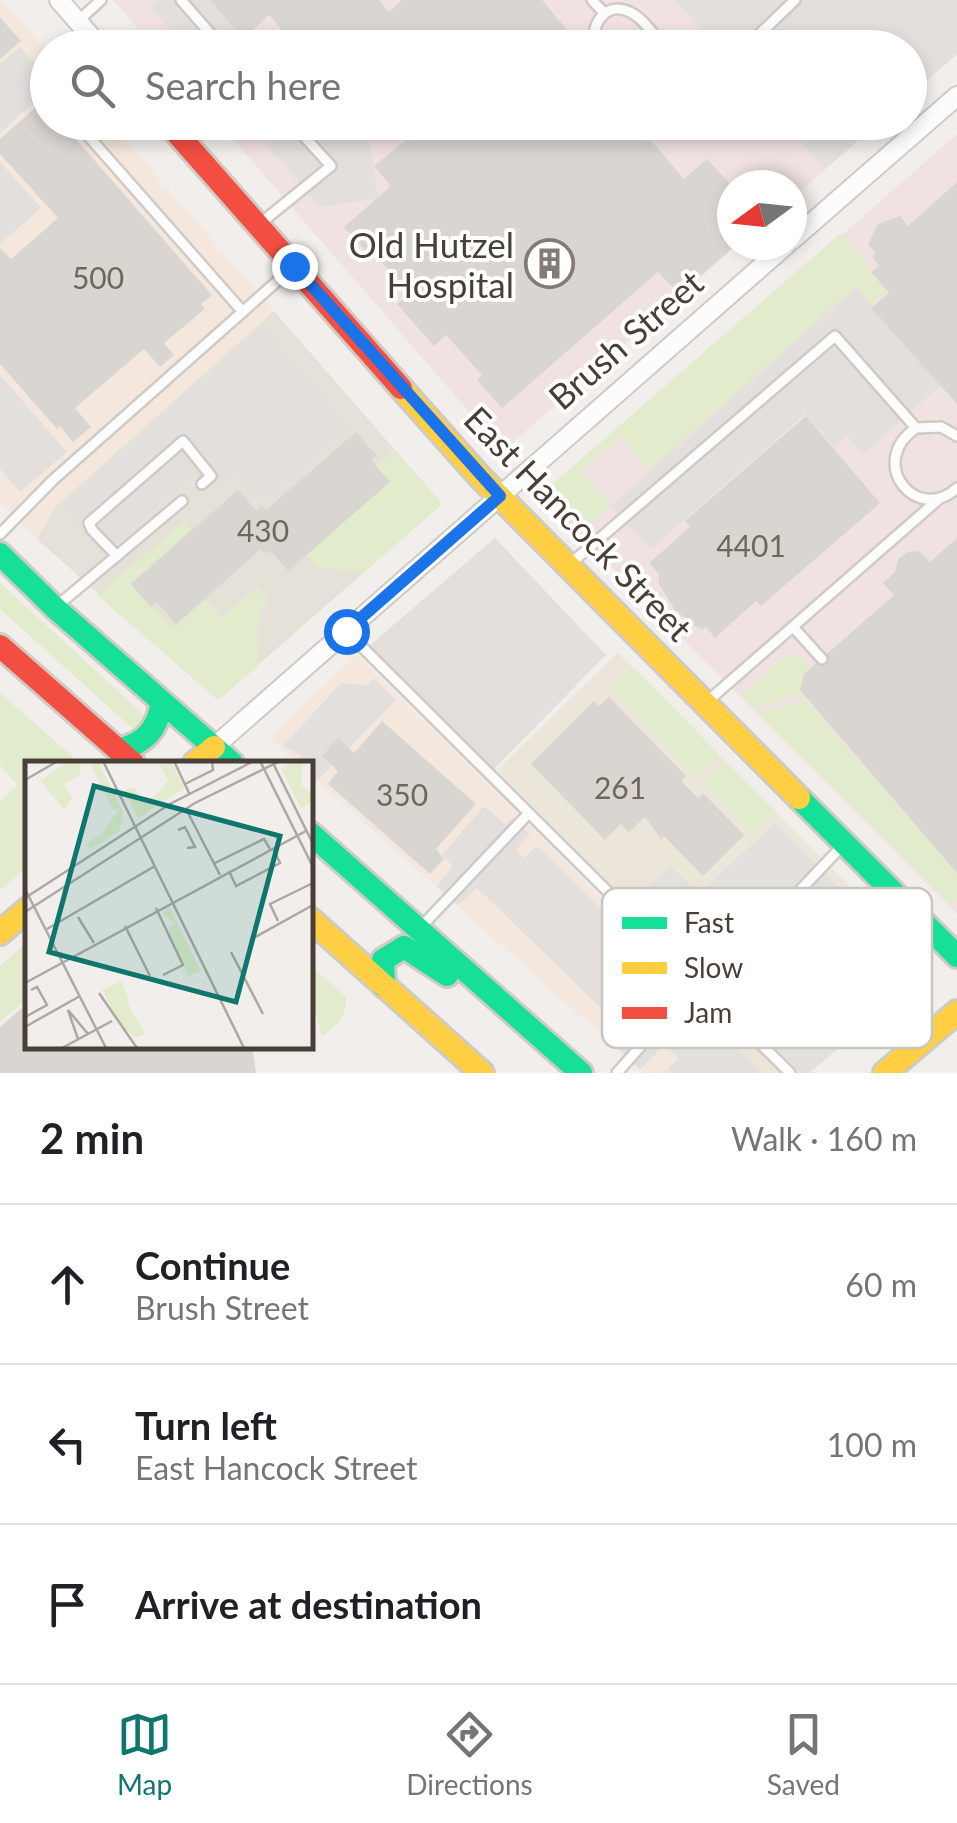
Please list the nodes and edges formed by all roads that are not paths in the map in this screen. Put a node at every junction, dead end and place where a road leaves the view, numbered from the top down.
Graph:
1 (59, 0) edge
2 (102, 0) edge
3 (180, 0) edge
4 (592, 0) edge
5 (795, 0) edge
6 (604, 14) junction
7 (80, 30) edge
8 (89, 30) edge
9 (208, 30) edge
10 (594, 30) edge
11 (648, 30) edge
12 (761, 30) edge
13 (957, 96) edge
14 (927, 122) edge
15 (92, 140) edge
16 (184, 140) edge
17 (307, 140) edge
18 (907, 140) edge
19 (258, 225) junction
20 (807, 227) edge
21 (769, 260) edge
22 (294, 266) junction
23 (243, 312) junction
24 (916, 428) junction
25 (957, 436) edge
26 (202, 484) dead end
27 (957, 488) edge
28 (500, 496) junction
29 (940, 498) junction
30 (182, 501) dead end
31 (0, 534) edge
32 (0, 554) edge
33 (116, 556) junction
34 (568, 565) junction
35 (55, 608) junction
36 (793, 627) junction
37 (346, 631) junction
38 (0, 646) edge
39 (822, 659) dead end
40 (162, 702) junction
41 (706, 703) junction
42 (214, 747) junction
43 (125, 756) edge
44 (197, 761) edge
45 (230, 761) edge
46 (528, 814) junction
47 (312, 842) edge
48 (845, 843) junction
49 (603, 888) edge
50 (802, 888) edge
51 (890, 888) edge
52 (25, 912) edge
53 (312, 922) edge
54 (418, 930) junction
55 (932, 931) edge
56 (0, 933) edge
57 (957, 956) edge
58 (384, 986) junction
59 (505, 1009) junction
60 (957, 1012) edge
61 (932, 1033) edge
62 (639, 1048) edge
63 (765, 1048) edge
64 (915, 1048) edge
65 (482, 1073) edge
66 (580, 1073) edge
67 (617, 1073) edge
68 (790, 1073) edge
69 (885, 1073) edge

1 - 7 street
2 - 8 lane
3 - 9 lane
4 - 6 lane
5 - 12 lane
6 - 10 lane
6 - 11 lane
13 - 14 street
15 - 23 lane
16 - 19 street, East Hancock Street
17 - 19 lane
18 - 20 street
19 - 22 street, East Hancock Street
21 - 28 street, Brush Street
22 - 23 lane
22 - 28 street, East Hancock Street
23 - 31 lane
24 - 25 lane
24 - 29 lane
24 - 34 lane
26 - 33 lane
27 - 29 lane
28 - 34 street, East Hancock Street
28 - 37 street, Brush Street
29 - 36 lane
30 - 33 lane
32 - 35 street
33 - 35 lane
34 - 41 street, East Hancock Street
35 - 40 street
36 - 39 lane
36 - 41 lane
37 - 42 street, Brush Street
37 - 46 lane
38 - 43 street
40 - 42 street
40 - 43 street
41 - 48 street, East Hancock Street
42 - 44 street, Brush Street
42 - 45 street
46 - 49 lane
46 - 54 lane
47 - 54 street
48 - 50 lane
48 - 51 street, East Hancock Street
52 - 56 street
53 - 58 street
54 - 59 street
55 - 57 street, East Hancock Street
58 - 59 street
58 - 65 street
59 - 66 street
60 - 61 street
62 - 67 lane
63 - 68 lane
64 - 69 street

